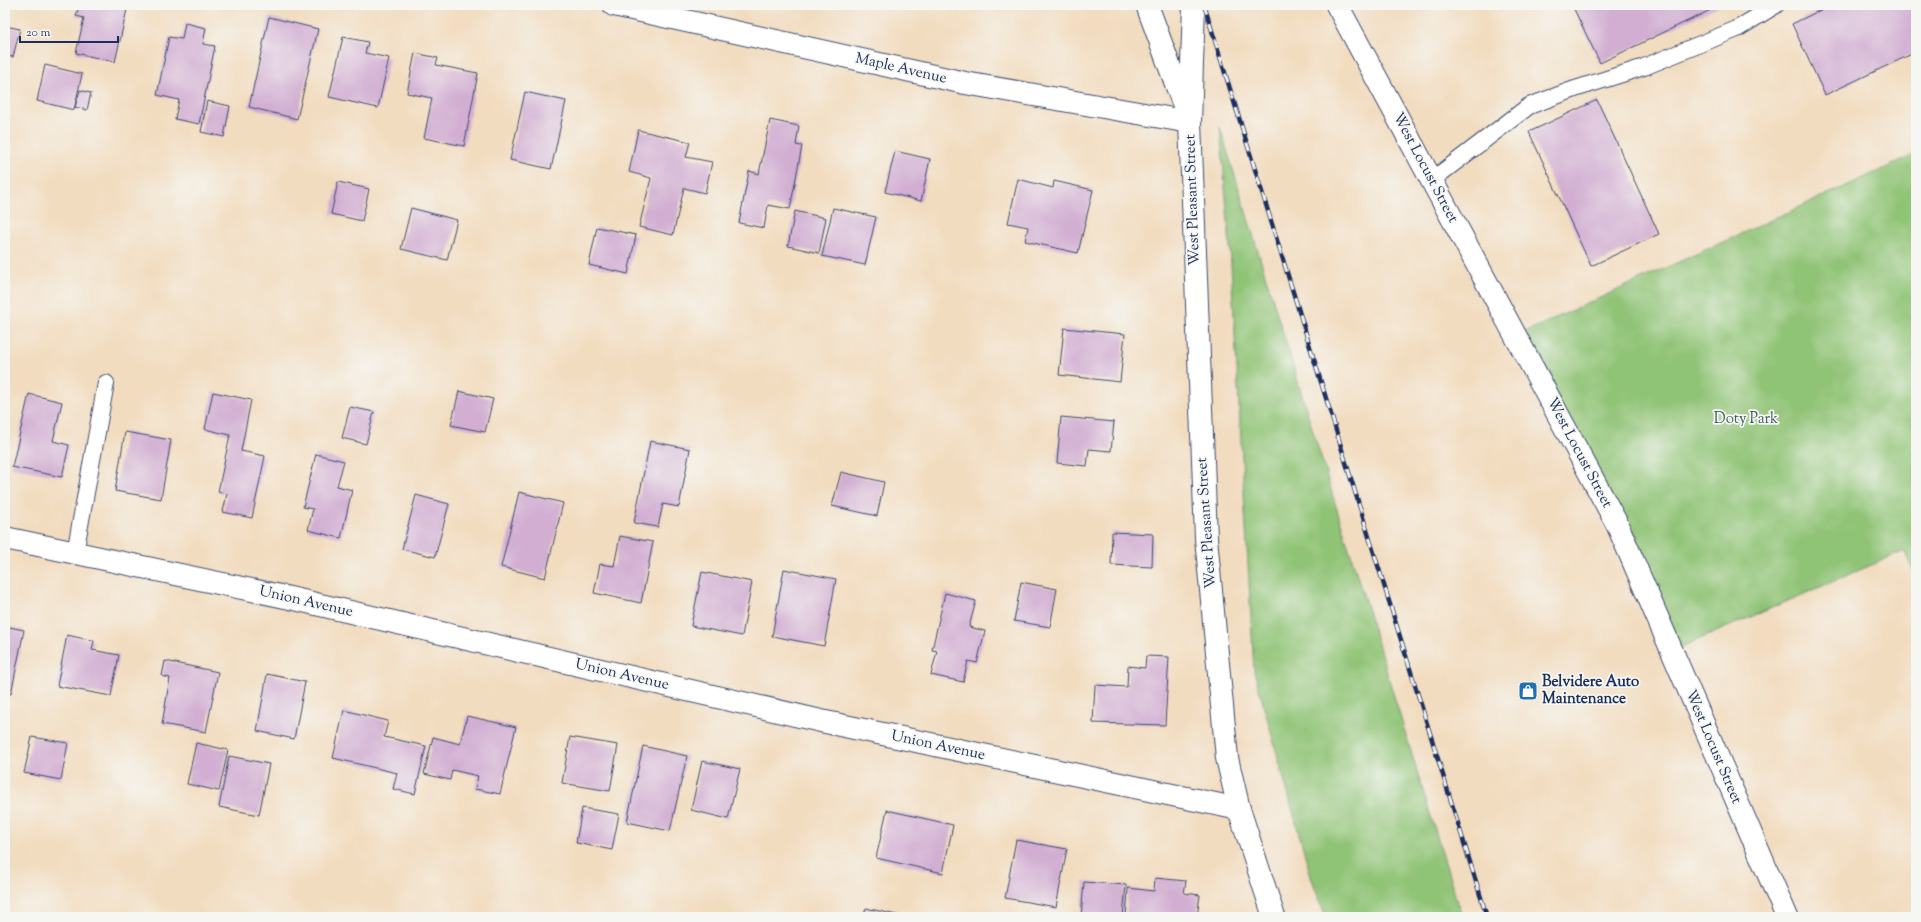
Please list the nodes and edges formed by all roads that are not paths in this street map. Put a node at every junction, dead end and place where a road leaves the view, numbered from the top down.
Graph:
1 (614, 5) edge
2 (1147, 5) edge
3 (1194, 5) edge
4 (1337, 5) edge
5 (1776, 5) edge
6 (1190, 122) junction
7 (1432, 180) junction
8 (106, 383) dead end
9 (5, 538) edge
10 (75, 553) junction
11 (1239, 809) junction
12 (1274, 917) edge
13 (1787, 917) edge

1 - 6 street, Maple Avenue
2 - 6 street, West Pleasant Street
3 - 6 street, West Pleasant Street
4 - 7 street, West Locust Street
5 - 7 lane
6 - 11 street, West Pleasant Street
7 - 13 street, West Locust Street
8 - 10 lane
9 - 10 street, Union Avenue
10 - 11 street, Union Avenue
11 - 12 street, West Pleasant Street

